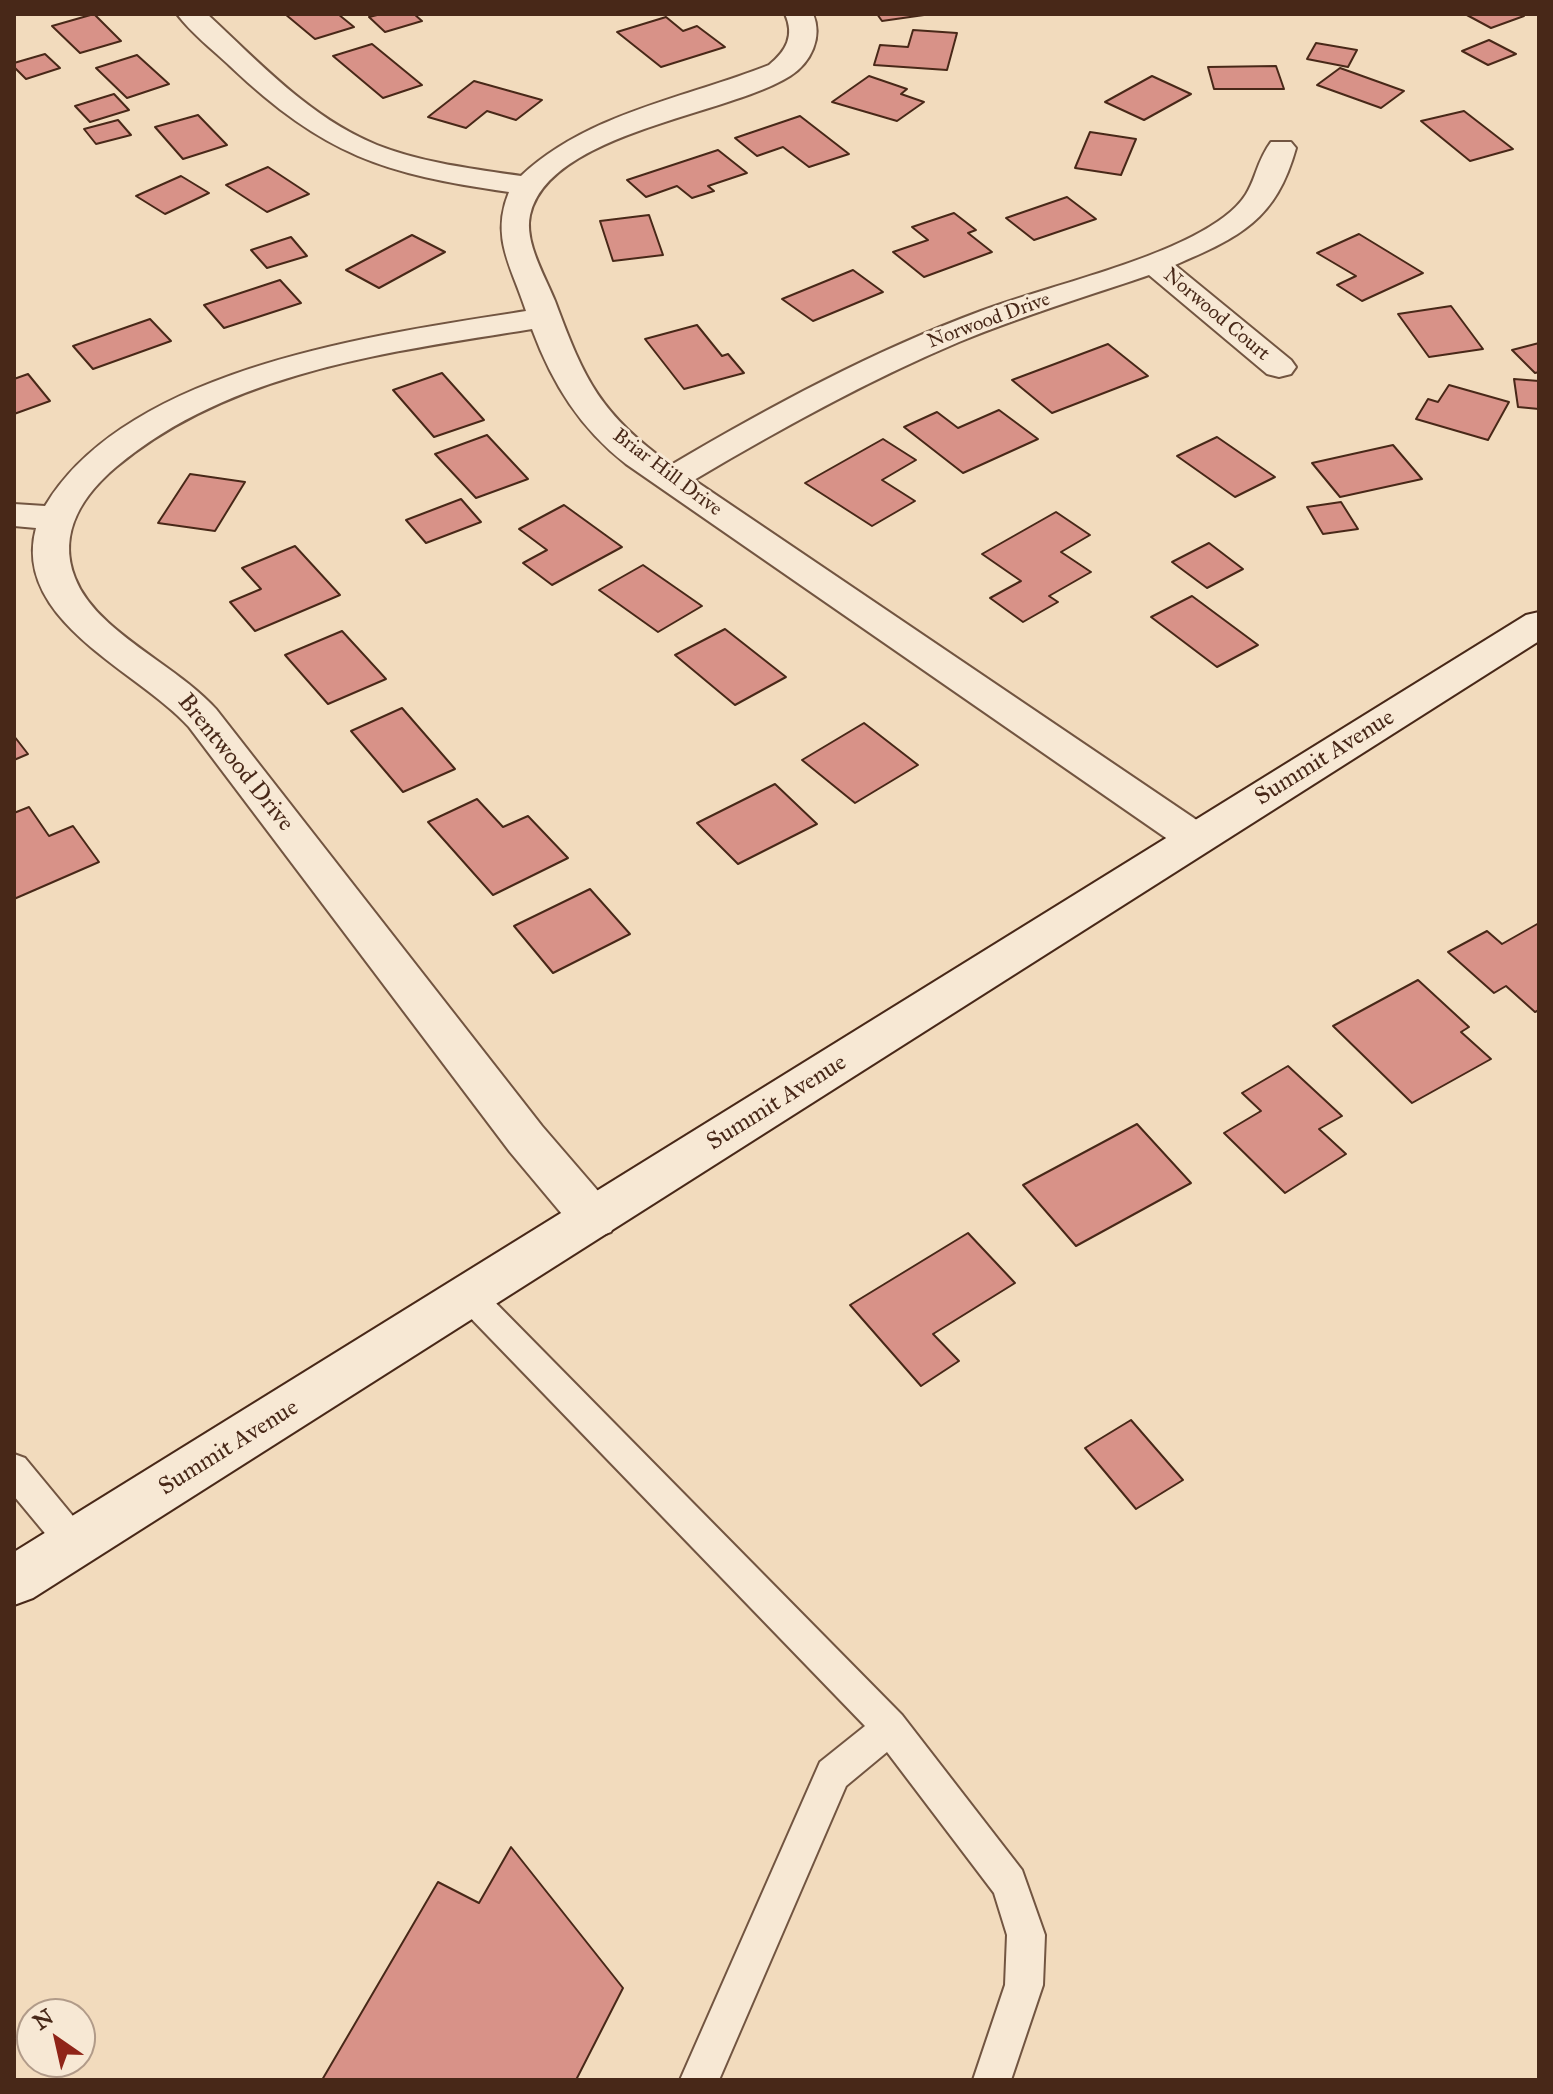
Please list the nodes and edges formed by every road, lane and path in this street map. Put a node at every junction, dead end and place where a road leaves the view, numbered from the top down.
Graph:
1 (191, 14) edge
2 (799, 14) edge
3 (1281, 148) dead end
4 (527, 186) junction
5 (1154, 263) junction
6 (544, 318) junction
7 (1279, 367) dead end
8 (670, 480) junction
9 (14, 515) edge
10 (56, 518) junction
11 (1539, 624) edge
12 (1196, 839) junction
13 (594, 1219) junction
14 (470, 1297) junction
15 (14, 1468) edge
16 (75, 1544) junction
17 (14, 1581) edge
18 (890, 1727) junction
19 (699, 2080) edge
20 (992, 2080) edge

1 - 4 street
2 - 4 street
3 - 5 street, Norwood Drive
4 - 6 street, Briar Hill Drive
5 - 7 street, Norwood Court
5 - 8 street, Norwood Drive
6 - 8 street, Briar Hill Drive
6 - 10 street, Brentwood Drive
8 - 12 street, Briar Hill Drive
9 - 10 street
10 - 13 street, Brentwood Drive
11 - 12 street, Summit Avenue
12 - 13 street, Summit Avenue
13 - 14 street, Summit Avenue
14 - 16 street, Summit Avenue
14 - 18 lane
15 - 16 lane
16 - 17 street, Summit Avenue
18 - 19 lane
18 - 20 lane

